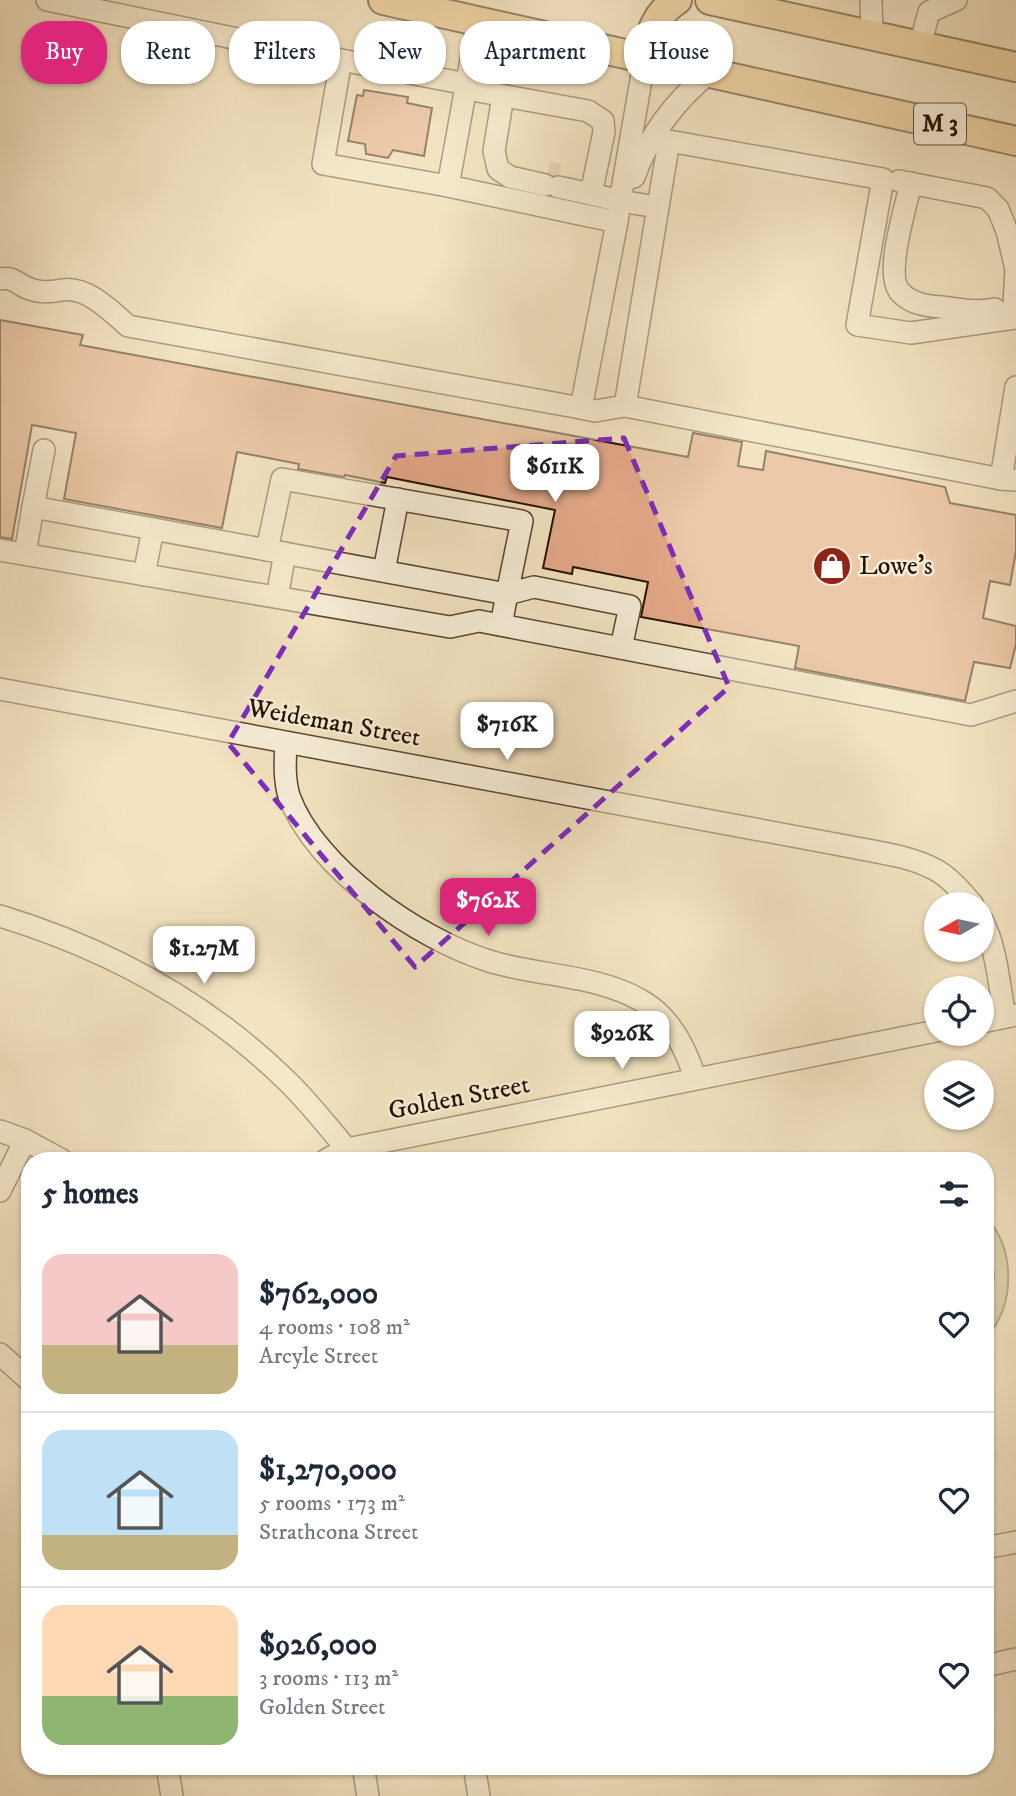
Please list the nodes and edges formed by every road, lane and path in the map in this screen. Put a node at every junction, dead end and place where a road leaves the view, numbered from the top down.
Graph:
1 (47, 0) edge
2 (383, 0) edge
3 (677, 0) edge
4 (710, 0) edge
5 (871, 0) edge
6 (956, 0) edge
7 (754, 5) edge
8 (474, 21) edge
9 (656, 21) edge
10 (872, 36) junction
11 (920, 46) junction
12 (341, 60) junction
13 (1016, 67) edge
14 (733, 77) edge
15 (460, 83) edge
16 (467, 84) joint
17 (641, 84) edge
18 (697, 84) edge
19 (503, 96) junction
20 (1016, 141) edge
21 (498, 169) junction
22 (883, 179) junction
23 (911, 183) junction
24 (556, 185) junction
25 (448, 186) junction
26 (491, 197) junction
27 (657, 207) junction
28 (622, 209) junction
29 (0, 279) edge
30 (1015, 312) edge
31 (1016, 387) edge
32 (625, 406) junction
33 (582, 408) junction
34 (44, 450) dead end
35 (1008, 480) edge
36 (398, 499) junction
37 (33, 507) junction
38 (153, 529) junction
39 (0, 550) edge
40 (276, 552) junction
41 (25, 554) junction
42 (384, 571) junction
43 (144, 575) junction
44 (507, 594) junction
45 (277, 597) junction
46 (501, 625) junction
47 (621, 648) junction
48 (0, 689) edge
49 (1016, 701) edge
50 (286, 743) junction
51 (961, 892) edge
52 (0, 916) edge
53 (994, 958) edge
54 (1011, 1016) edge
55 (924, 1033) edge
56 (695, 1078) junction
57 (0, 1131) edge
58 (25, 1140) junction
59 (347, 1149) junction
60 (47, 1152) edge
61 (341, 1152) edge
62 (0, 1191) edge
63 (0, 1354) edge
64 (21, 1373) edge
65 (1016, 1542) edge
66 (994, 1546) edge
67 (1016, 1659) edge
68 (994, 1664) edge
69 (168, 1775) edge
70 (364, 1775) edge
71 (476, 1775) edge
72 (172, 1796) edge
73 (368, 1796) edge
74 (479, 1796) edge

1 - 12 street
2 - 8 main road, M 3
3 - 9 main road
4 - 7 main road
5 - 10 street
6 - 11 street
7 - 10 main road
10 - 11 main road
11 - 13 main road
12 - 15 street
12 - 25 street
14 - 20 main road, M 3
16 - 19 street
16 - 25 street
17 - 28 street
18 - 28 street
19 - 21 street
19 - 24 street
21 - 24 street
21 - 26 street
22 - 23 street
22 - 27 street
22 - 30 street
23 - 30 street
23 - 30 street
24 - 28 street
25 - 26 street
26 - 28 street
27 - 28 street
27 - 32 street
28 - 33 street
29 - 33 street
31 - 35 street
32 - 33 street
32 - 35 street
34 - 37 street
36 - 40 street
36 - 42 street
36 - 44 street
37 - 38 street
37 - 41 street
38 - 40 street
38 - 43 street
39 - 41 street
40 - 42 street
40 - 45 street
41 - 43 street
42 - 44 street
43 - 45 street
44 - 46 street
44 - 47 street
45 - 46 street
46 - 47 street
47 - 49 street
48 - 50 street, Weideman Street
50 - 51 street, Weideman Street
50 - 56 street
52 - 59 street
53 - 54 street
55 - 56 street, Golden Street
56 - 59 street, Golden Street
57 - 58 street
58 - 60 street
58 - 62 street
59 - 61 street, Golden Street
63 - 64 street
65 - 66 street
67 - 68 street
69 - 72 street
70 - 73 street
71 - 74 street

